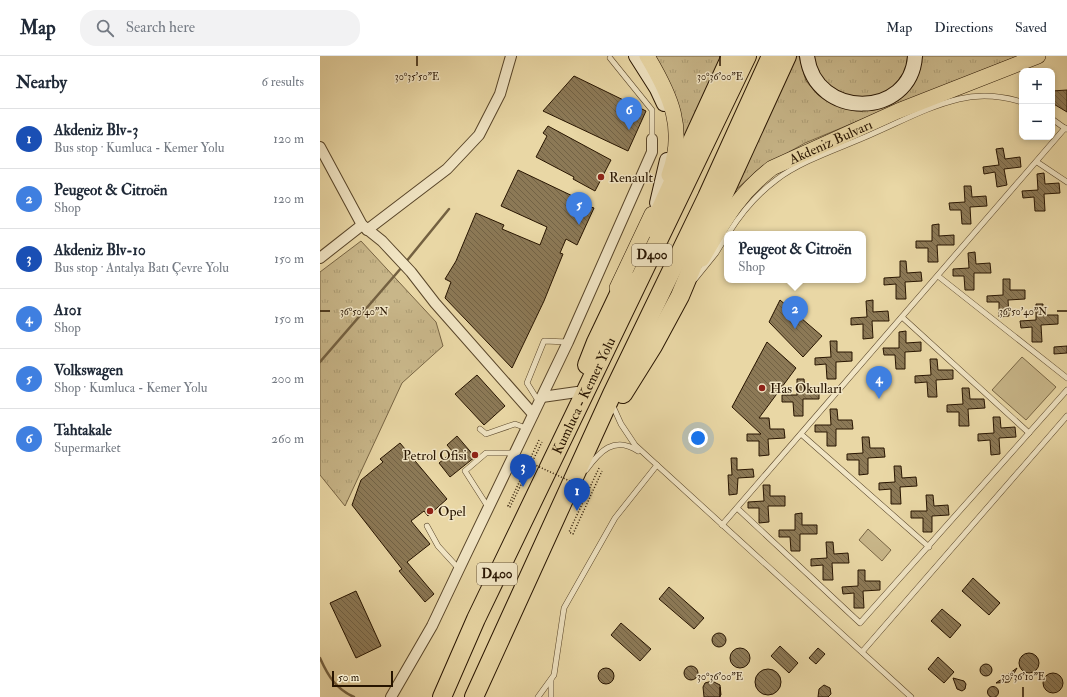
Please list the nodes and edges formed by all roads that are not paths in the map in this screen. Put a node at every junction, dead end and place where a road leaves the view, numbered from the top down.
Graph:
1 (510, 56) edge
2 (636, 56) edge
3 (647, 56) edge
4 (731, 56) edge
5 (747, 56) edge
6 (771, 56) edge
7 (787, 56) edge
8 (807, 56) edge
9 (915, 56) edge
10 (1038, 56) edge
11 (610, 58) dead end
12 (1019, 101) edge
13 (1055, 121) edge
14 (1066, 129) edge
15 (652, 139) joint
16 (320, 147) edge
17 (1037, 162) junction
18 (1067, 182) edge
19 (657, 203) junction
20 (365, 227) junction
21 (730, 231) edge
22 (724, 240) edge
23 (320, 258) edge
24 (938, 276) junction
25 (680, 296) junction
26 (902, 317) junction
27 (568, 342) junction
28 (596, 342) junction
29 (1067, 378) edge
30 (1067, 390) edge
31 (577, 392) junction
32 (541, 399) junction
33 (612, 402) junction
34 (533, 414) junction
35 (1067, 416) edge
36 (526, 428) junction
37 (480, 429) dead end
38 (1029, 433) junction
39 (801, 434) junction
40 (549, 447) junction
41 (515, 453) junction
42 (649, 458) junction
43 (657, 465) junction
44 (564, 502) junction
45 (489, 507) junction
46 (737, 508) junction
47 (722, 525) junction
48 (427, 526) dead end
49 (929, 547) junction
50 (459, 569) junction
51 (862, 652) junction
52 (551, 680) junction
53 (391, 696) edge
54 (442, 697) edge
55 (474, 697) edge
56 (538, 697) edge
57 (551, 697) edge
58 (911, 697) edge

1 - 20 street
2 - 19 street
3 - 19 main road
4 - 28 highway, Kumluca - Kemer Yolu / D400
5 - 40 highway, Kumluca - Kemer Yolu / D400
6 - 33 highway, Kumluca - Kemer Yolu / D400
7 - 25 highway, Kumluca - Kemer Yolu / D400
8 - 9 street
10 - 25 main road, Akdeniz Bulvarı
11 - 15 lane
12 - 21 lane
13 - 14 lane
14 - 17 lane
15 - 27 street
16 - 20 street
17 - 18 lane
17 - 24 lane
19 - 28 main road
20 - 23 street
20 - 34 street
22 - 25 lane
24 - 26 lane
24 - 29 lane
25 - 33 highway, Kumluca - Kemer Yolu / D400
26 - 38 lane
26 - 39 lane
27 - 32 street
27 - 32 lane
28 - 31 highway, Kumluca - Kemer Yolu / D400
30 - 38 lane
31 - 32 street
31 - 40 highway, Kumluca - Kemer Yolu / D400
32 - 34 street
33 - 42 lane
33 - 44 highway, Kumluca - Kemer Yolu / D400
34 - 36 street
35 - 51 lane
36 - 37 lane
36 - 41 street
38 - 49 lane
39 - 46 lane
39 - 49 lane
40 - 54 highway, D400
41 - 45 street
41 - 45 lane
42 - 43 lane
42 - 44 lane
43 - 47 lane
43 - 52 lane
44 - 55 highway, Kumluca - Kemer Yolu / D400
45 - 50 street
46 - 47 lane
46 - 49 lane
47 - 51 lane
48 - 50 lane
50 - 53 street
51 - 58 lane
52 - 56 lane
52 - 57 lane

